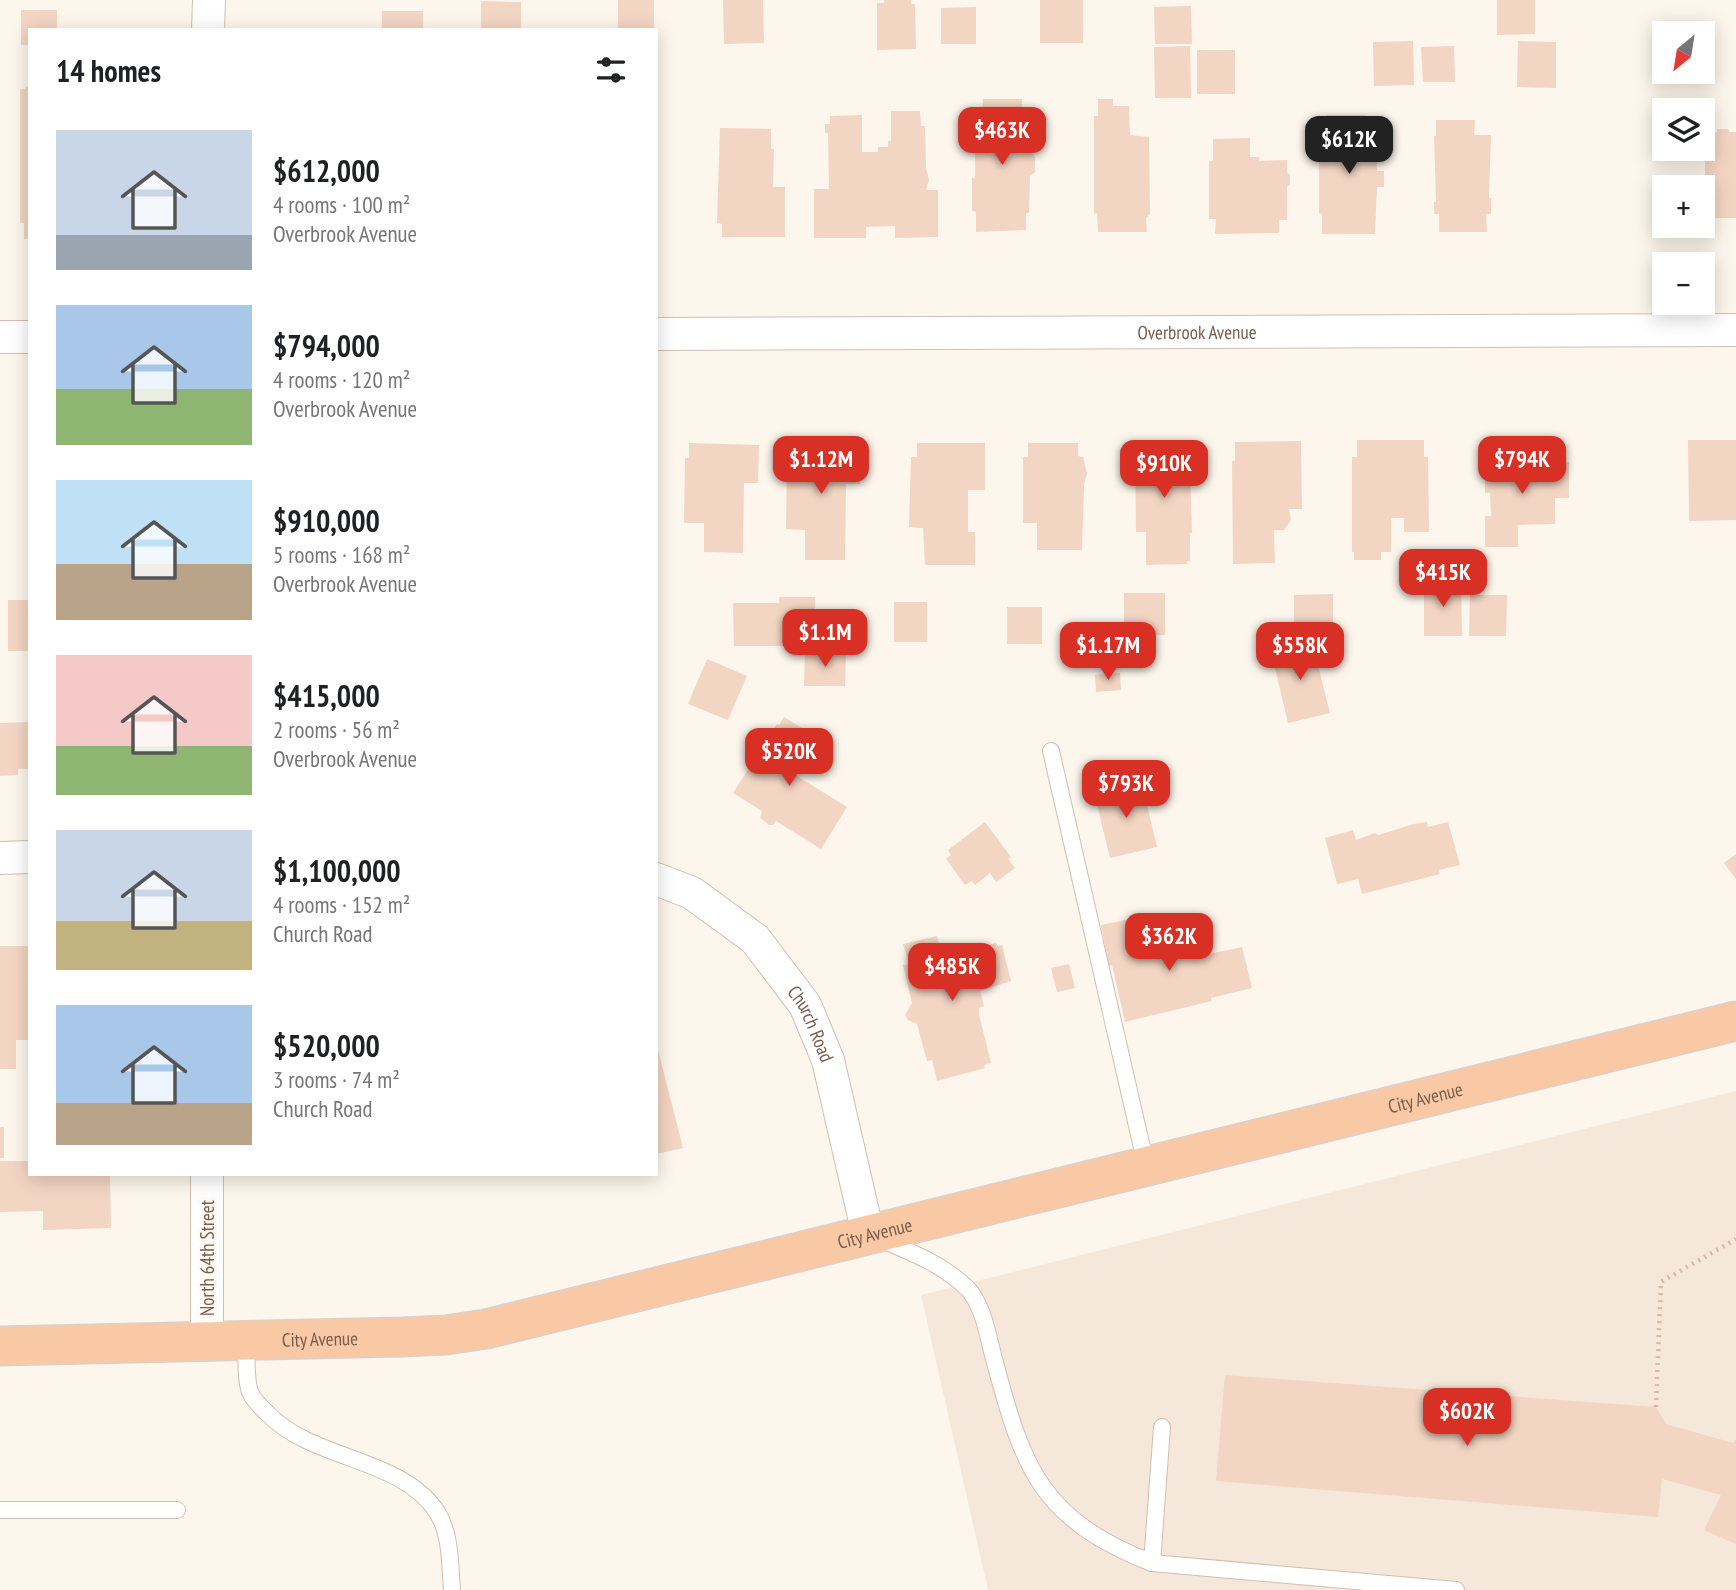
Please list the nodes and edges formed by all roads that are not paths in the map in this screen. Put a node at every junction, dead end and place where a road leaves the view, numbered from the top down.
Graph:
1 (209, 0) edge
2 (208, 28) edge
3 (1736, 330) edge
4 (658, 334) edge
5 (0, 337) edge
6 (28, 337) edge
7 (1051, 751) dead end
8 (0, 858) edge
9 (28, 858) edge
10 (658, 880) edge
11 (1736, 1021) edge
12 (1146, 1166) junction
13 (206, 1176) edge
14 (868, 1234) junction
15 (207, 1341) junction
16 (246, 1341) junction
17 (0, 1346) edge
18 (1162, 1427) dead end
19 (0, 1510) edge
20 (177, 1510) dead end
21 (1152, 1563) junction
22 (452, 1590) edge
23 (1456, 1590) edge

1 - 2 street
3 - 4 street, Overbrook Avenue
5 - 6 street
7 - 12 lane
8 - 9 street
10 - 14 street, Church Road
11 - 12 highway, City Avenue
12 - 14 highway, City Avenue
13 - 15 street, North 64th Street
14 - 16 highway, City Avenue
14 - 21 lane
15 - 16 highway, City Avenue
15 - 17 highway, City Avenue
16 - 22 lane
18 - 21 lane
19 - 20 lane
21 - 23 lane

